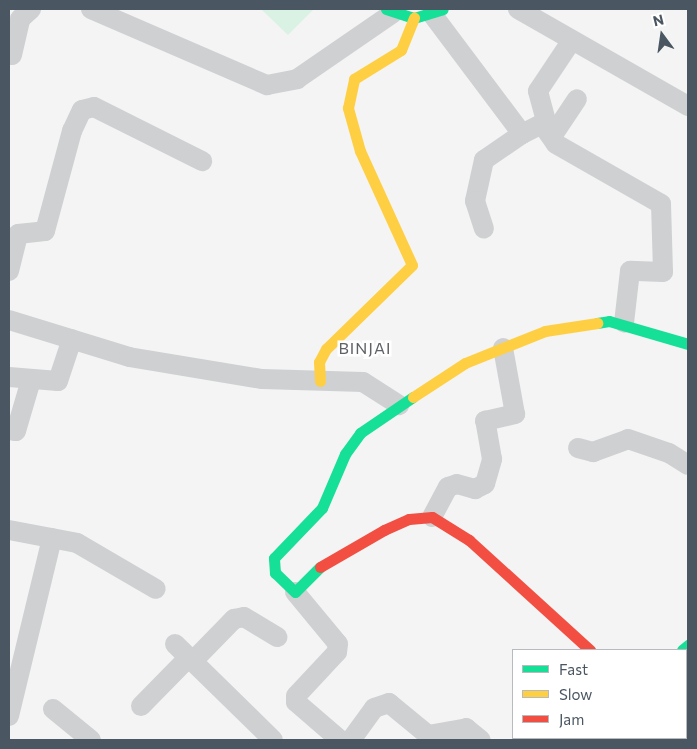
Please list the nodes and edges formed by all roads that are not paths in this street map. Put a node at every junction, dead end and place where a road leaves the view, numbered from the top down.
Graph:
1 (31, 9) edge
2 (91, 9) edge
3 (518, 9) edge
4 (389, 11) edge
5 (430, 14) edge
6 (572, 40) junction
7 (12, 55) dead end
8 (577, 100) dead end
9 (688, 106) edge
10 (548, 130) junction
11 (522, 134) junction
12 (202, 161) dead end
13 (484, 228) dead end
14 (9, 271) edge
15 (9, 320) edge
16 (624, 323) junction
17 (72, 340) junction
18 (688, 344) edge
19 (503, 348) junction
20 (9, 377) edge
21 (31, 380) junction
22 (320, 381) junction
23 (399, 405) junction
24 (9, 430) edge
25 (578, 448) dead end
26 (688, 465) edge
27 (432, 517) junction
28 (9, 530) edge
29 (52, 538) junction
30 (156, 589) dead end
31 (294, 592) junction
32 (277, 637) dead end
33 (589, 649) edge
34 (186, 654) junction
35 (141, 706) dead end
36 (53, 709) dead end
37 (9, 716) edge
38 (90, 740) edge
39 (272, 740) edge
40 (340, 740) edge
41 (351, 740) edge
42 (481, 740) edge

1 - 7 street
2 - 4 street
3 - 6 street
4 - 5 street
5 - 11 street
5 - 22 street
6 - 9 street
6 - 10 street
8 - 10 street
10 - 11 street
10 - 16 street
11 - 13 street
12 - 14 street
15 - 17 street
16 - 18 street
16 - 19 street
17 - 21 street
17 - 22 street
19 - 23 street
19 - 27 street
20 - 21 street
21 - 24 street
22 - 23 street
23 - 31 street
25 - 26 street
27 - 31 street
27 - 33 street
28 - 29 street
29 - 30 street
29 - 37 street
31 - 40 street
32 - 34 street
34 - 35 street
34 - 39 street
36 - 38 street
41 - 42 street

